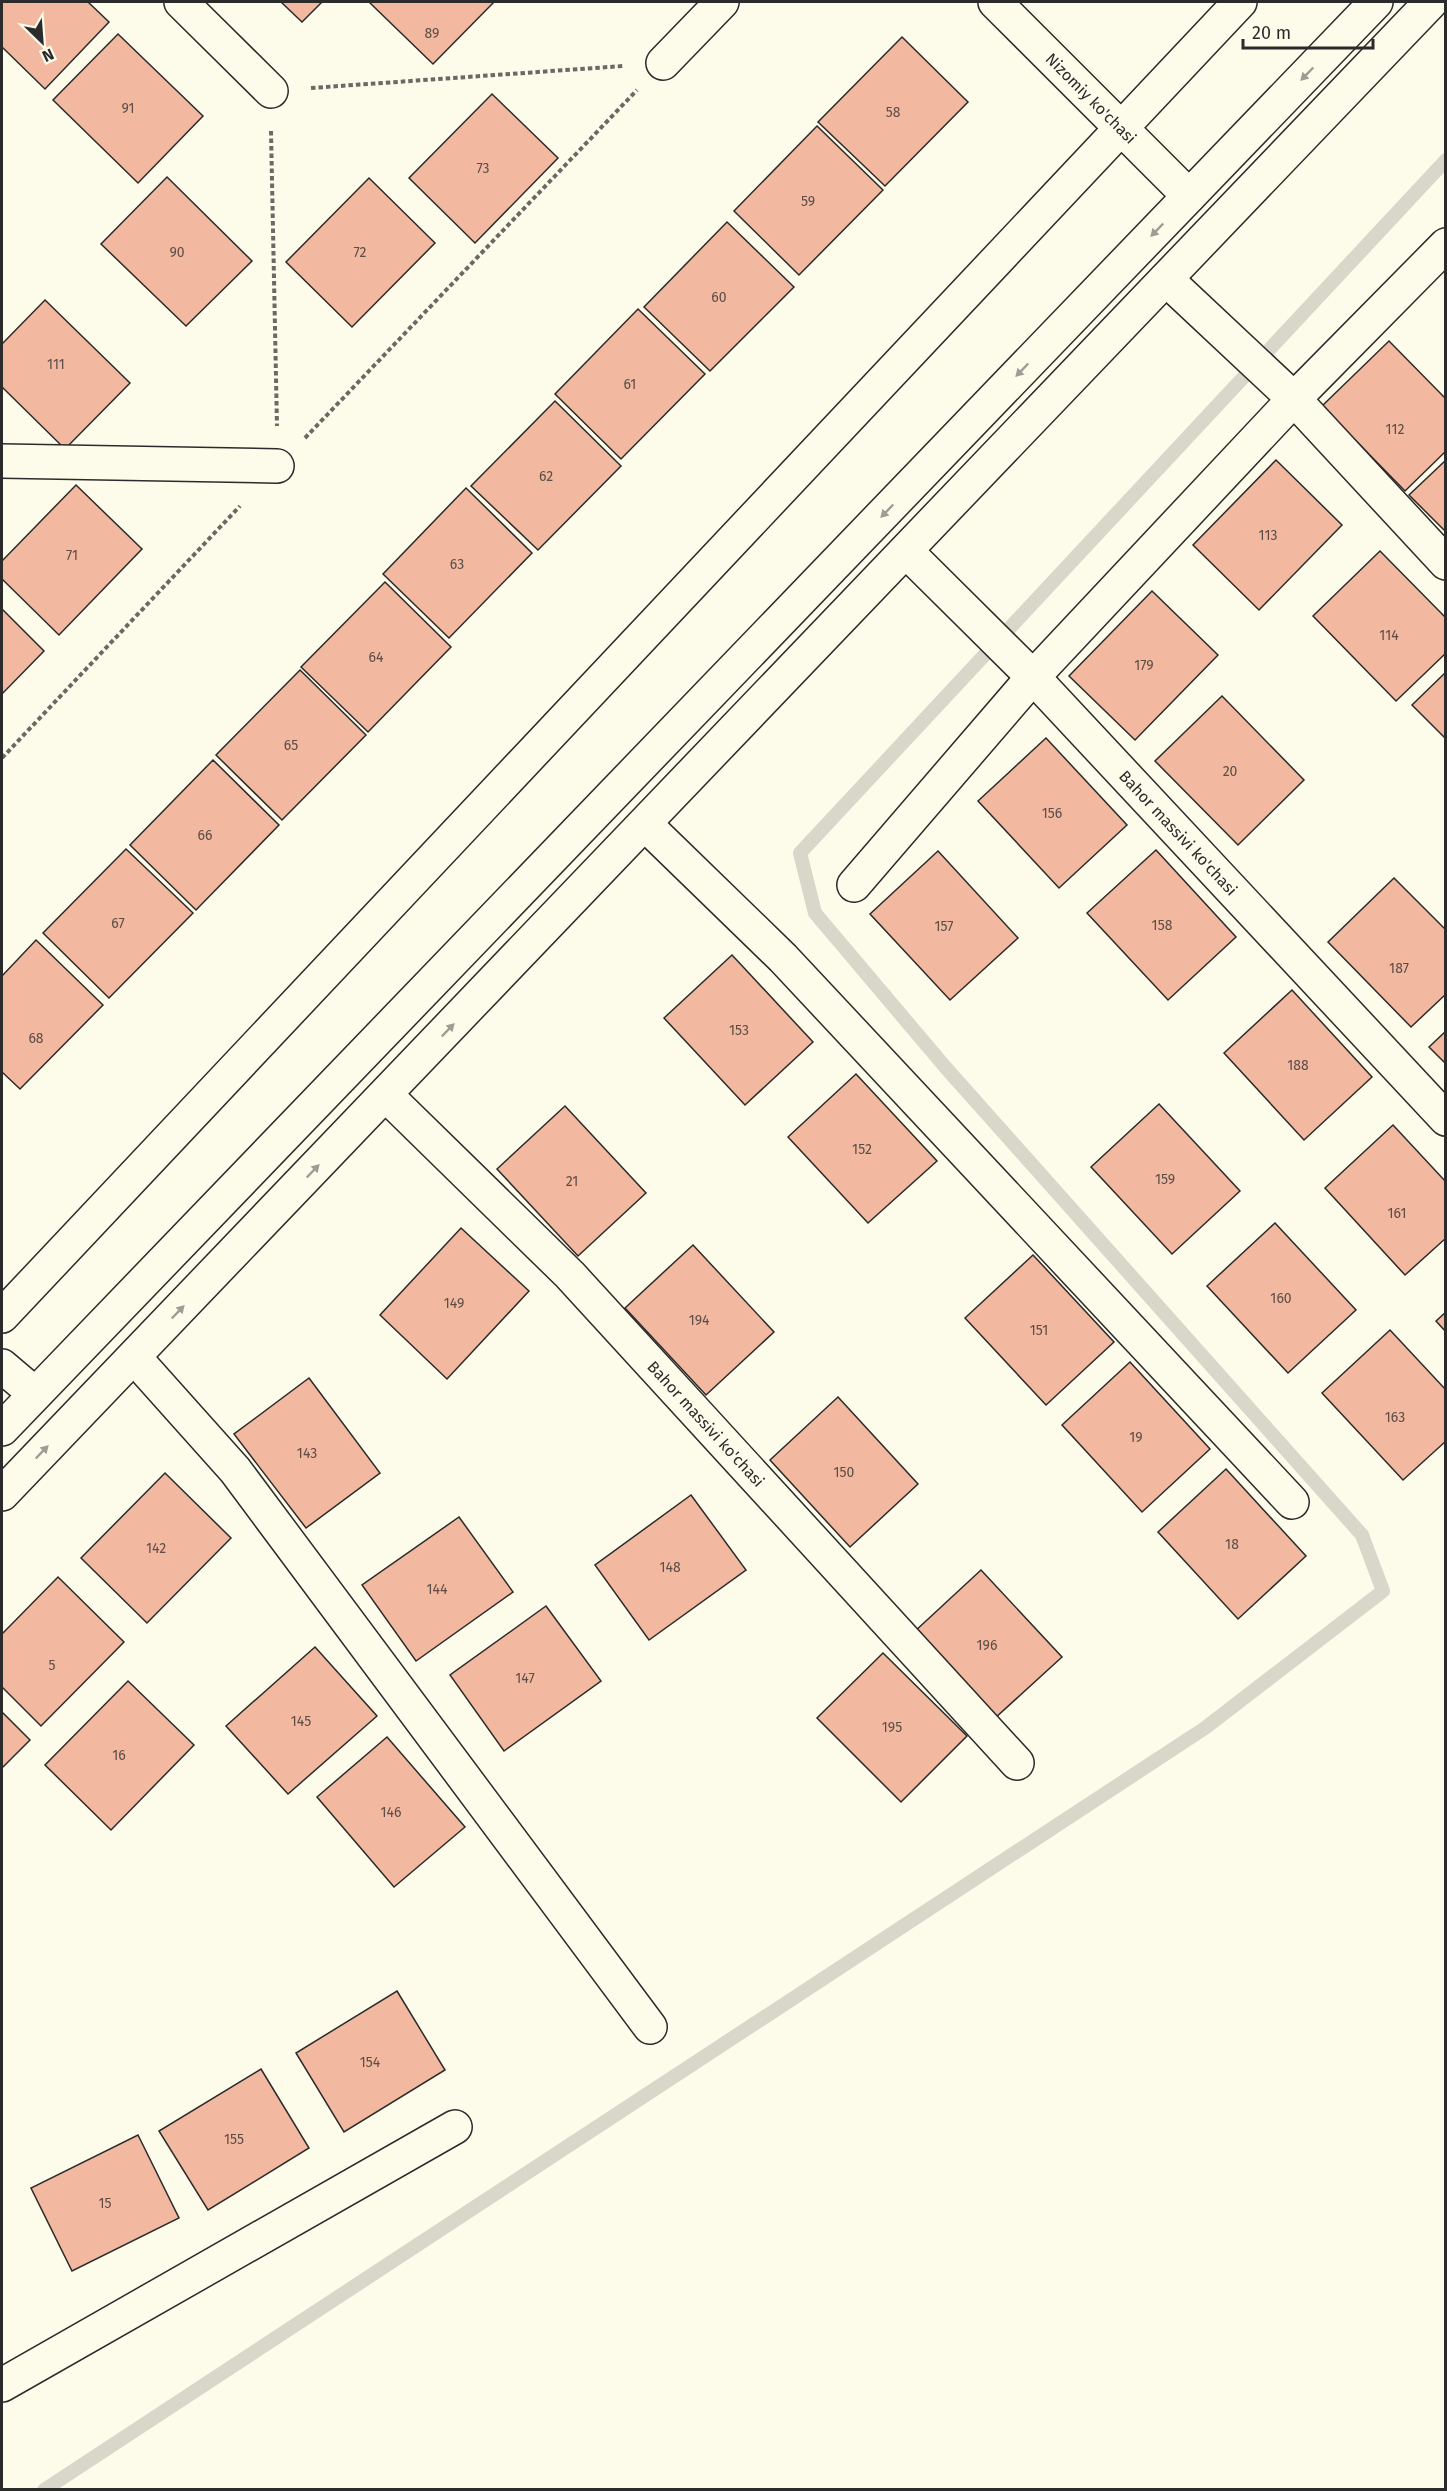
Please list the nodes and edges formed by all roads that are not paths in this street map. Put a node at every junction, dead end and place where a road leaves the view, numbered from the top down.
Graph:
1 (181, 2) edge
2 (722, 2) edge
3 (995, 2) edge
4 (1240, 2) edge
5 (1376, 2) edge
6 (1431, 2) edge
7 (1441, 2) edge
8 (1446, 6) edge
9 (663, 63) road end
10 (271, 91) road end
11 (1121, 126) junction
12 (1189, 196) junction
13 (1446, 245) edge
14 (1166, 279) junction
15 (1294, 399) junction
16 (2, 461) edge
17 (277, 466) road end
18 (906, 551) junction
19 (1446, 563) edge
20 (1033, 677) junction
21 (645, 824) junction
22 (854, 885) dead end
23 (386, 1095) junction
24 (1446, 1119) edge
25 (2, 1316) edge
26 (134, 1357) junction
27 (2, 1366) edge
28 (35, 1394) junction
29 (2, 1430) edge
30 (2, 1494) edge
31 (1292, 1502) dead end
32 (1017, 1763) dead end
33 (650, 2027) dead end
34 (455, 2127) dead end
35 (2, 2385) edge

1 - 10 street
2 - 9 street
3 - 11 street, Nizomiy ko'chasi
4 - 11 street
5 -> 12 street
6 - 14 street
7 - 8 street
11 - 12 street, Nizomiy ko'chasi
11 - 25 street
12 -> 28 street
13 - 15 street
14 - 15 street
14 - 18 street
15 - 19 street
15 - 20 street
16 - 17 street
18 - 20 street, Bahor massivi ko'chasi
18 - 21 street
20 - 22 street
20 - 24 street, Bahor massivi ko'chasi
23 -> 21 street
21 - 31 street
26 -> 23 street
23 - 32 street, Bahor massivi ko'chasi
30 -> 26 street
26 - 33 street
27 - 28 street
28 - 29 street
34 - 35 street

